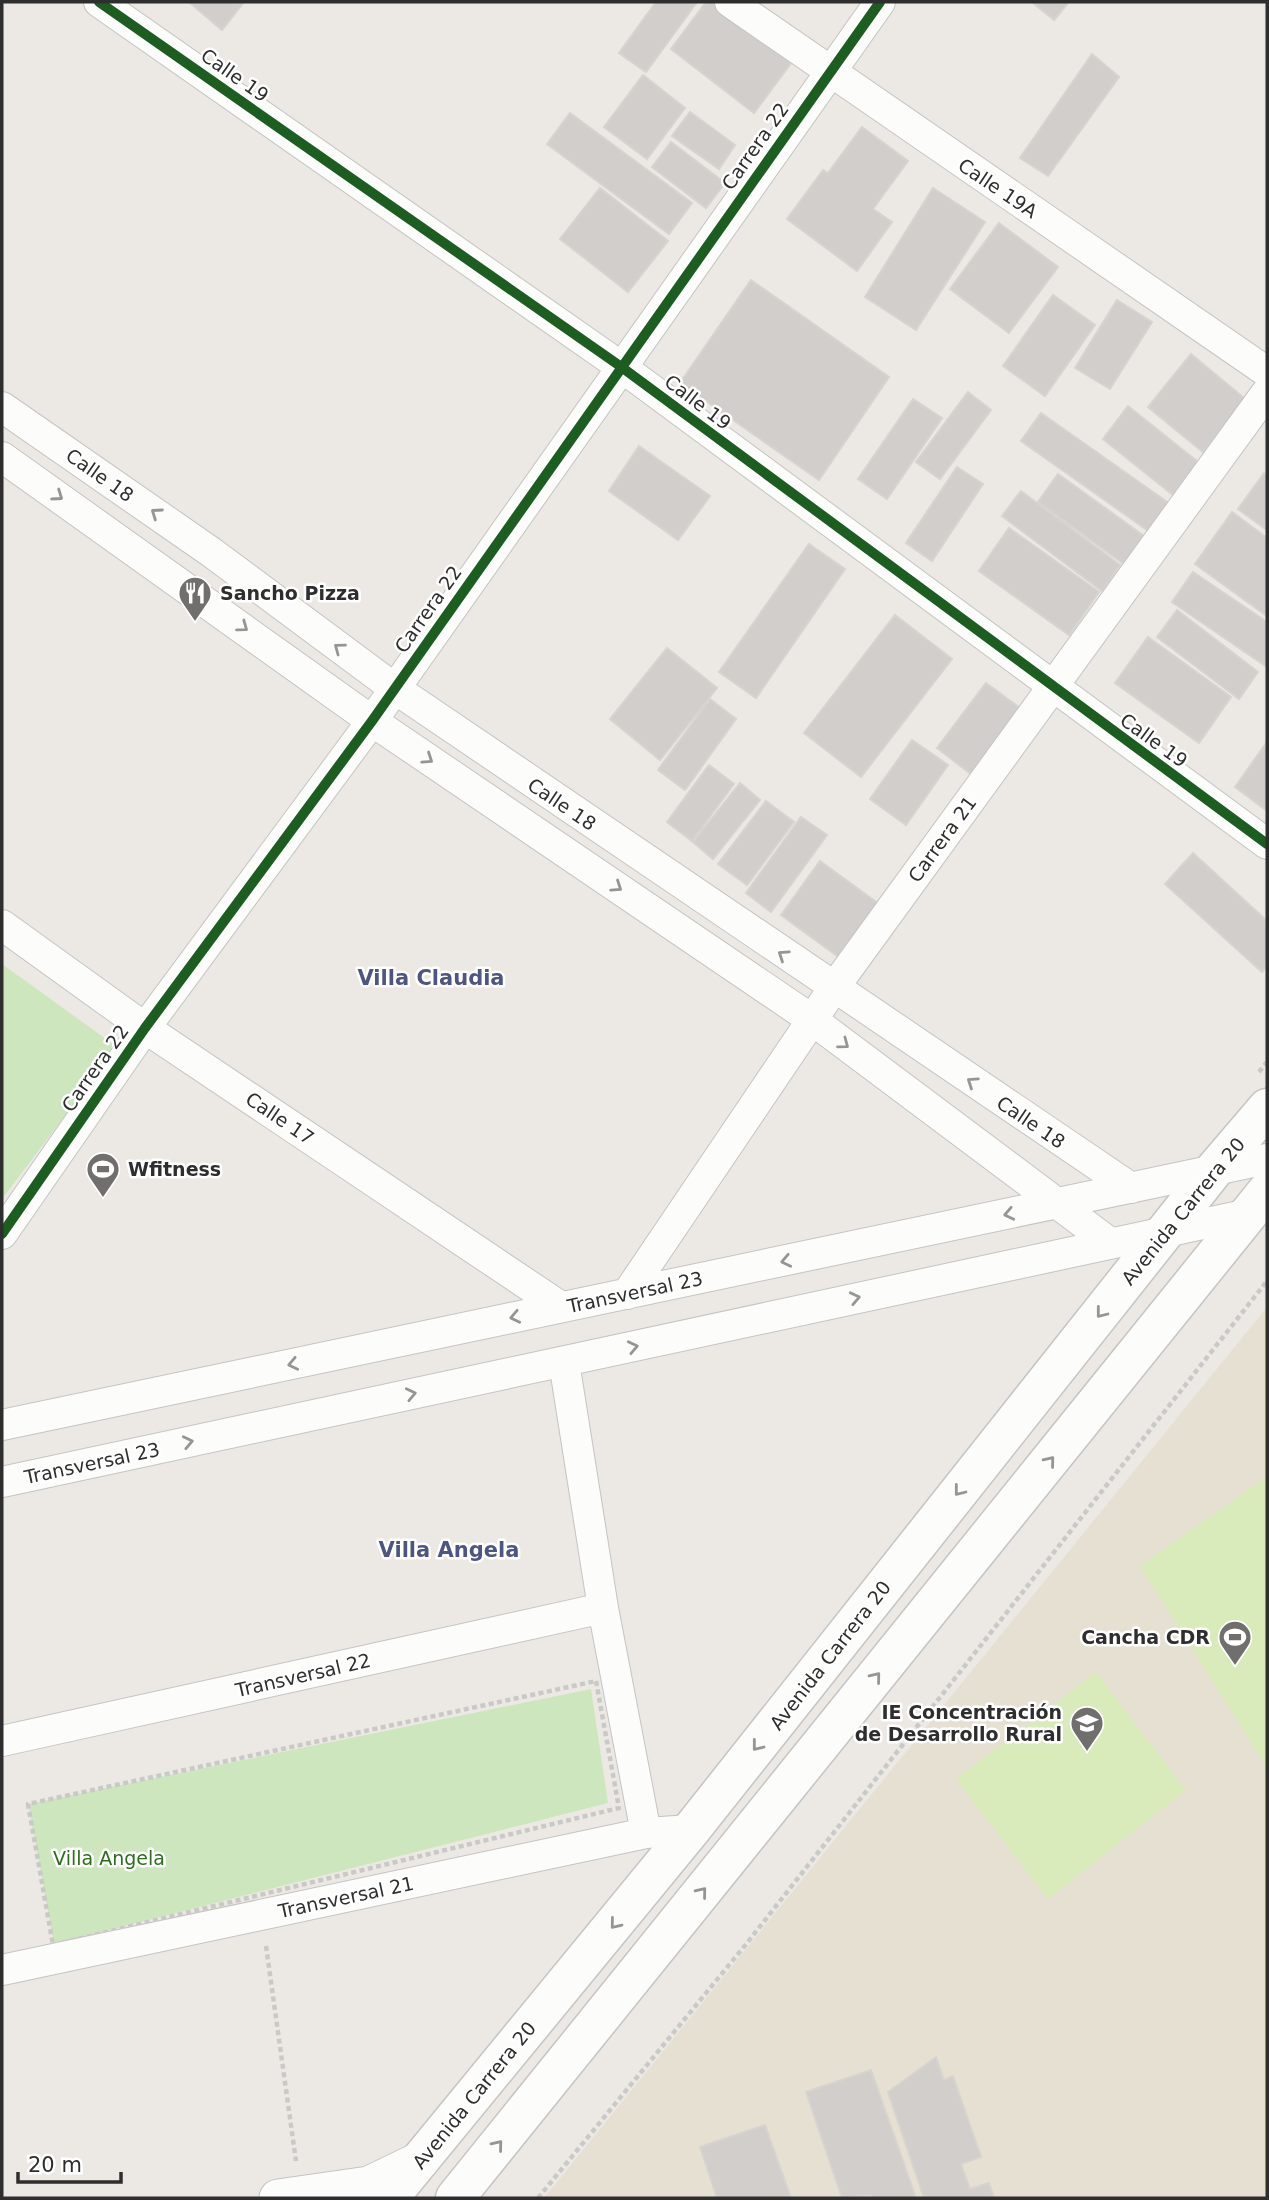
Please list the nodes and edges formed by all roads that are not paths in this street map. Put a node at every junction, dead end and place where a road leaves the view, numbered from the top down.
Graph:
1 (99, 2) edge
2 (730, 2) edge
3 (880, 2) edge
4 (829, 72) junction
5 (620, 366) junction
6 (1267, 372) edge
7 (1267, 391) edge
8 (2, 407) edge
9 (2, 457) edge
10 (211, 552) junction
11 (188, 587) junction
12 (1052, 687) junction
13 (394, 688) junction
14 (372, 721) junction
15 (1267, 844) edge
16 (2, 925) edge
17 (833, 989) junction
18 (811, 1020) junction
19 (145, 1027) junction
20 (1267, 1108) edge
21 (1267, 1159) edge
22 (1214, 1170) junction
23 (1131, 1188) junction
24 (1258, 1203) edge
25 (1057, 1205) junction
26 (1164, 1233) junction
27 (2, 1234) edge
28 (1110, 1243) junction
29 (627, 1294) junction
30 (561, 1307) junction
31 (564, 1362) junction
32 (2, 1425) edge
33 (2, 1482) edge
34 (603, 1608) junction
35 (2, 1741) edge
36 (691, 1830) junction
37 (646, 1833) junction
38 (2, 1970) edge
39 (421, 2160) junction
40 (289, 2196) edge
41 (454, 2197) edge
42 (389, 2198) edge

1 - 5 street, Calle 19
2 - 4 street, Calle 19A
3 - 4 street, Carrera 22
4 - 5 street, Carrera 22
4 - 6 street, Calle 19A
5 - 12 street, Calle 19
5 - 13 street, Carrera 22
7 - 12 street, Carrera 21
10 -> 8 street, Calle 18
9 -> 11 street, Calle 18
10 - 11 street
13 -> 10 street, Calle 18
11 -> 14 street, Calle 18
12 - 15 street, Calle 19
12 - 17 street, Carrera 21
13 - 14 street, Carrera 22
17 -> 13 street, Calle 18
14 -> 18 street, Calle 18
14 - 19 street, Carrera 22
16 - 19 street, Calle 17
17 - 18 street, Carrera 21
23 -> 17 street, Calle 18
18 -> 25 street, Calle 18
18 - 29 street, Carrera 21
19 - 27 street, Carrera 22
19 - 30 street, Calle 17
20 - 22 main road, Avenida Carrera 20
21 - 22 street, Transversal 23
22 - 23 street, Transversal 23
22 - 26 main road, Avenida Carrera 20
23 - 25 street, Transversal 23
24 - 26 street, Transversal 23
41 -> 24 main road
25 - 28 street, Calle 18
25 -> 29 street, Transversal 23
26 - 28 street, Transversal 23
26 -> 36 main road, Avenida Carrera 20
31 -> 28 street, Transversal 23
29 - 30 street, Transversal 23
30 -> 32 street, Transversal 23
33 -> 31 street, Transversal 23
31 - 34 street
34 - 35 street, Transversal 22
34 - 37 street
36 - 37 street, Transversal 21
36 -> 39 main road, Avenida Carrera 20
37 - 38 street, Transversal 21
39 - 40 street
39 - 42 main road, Avenida Carrera 20

